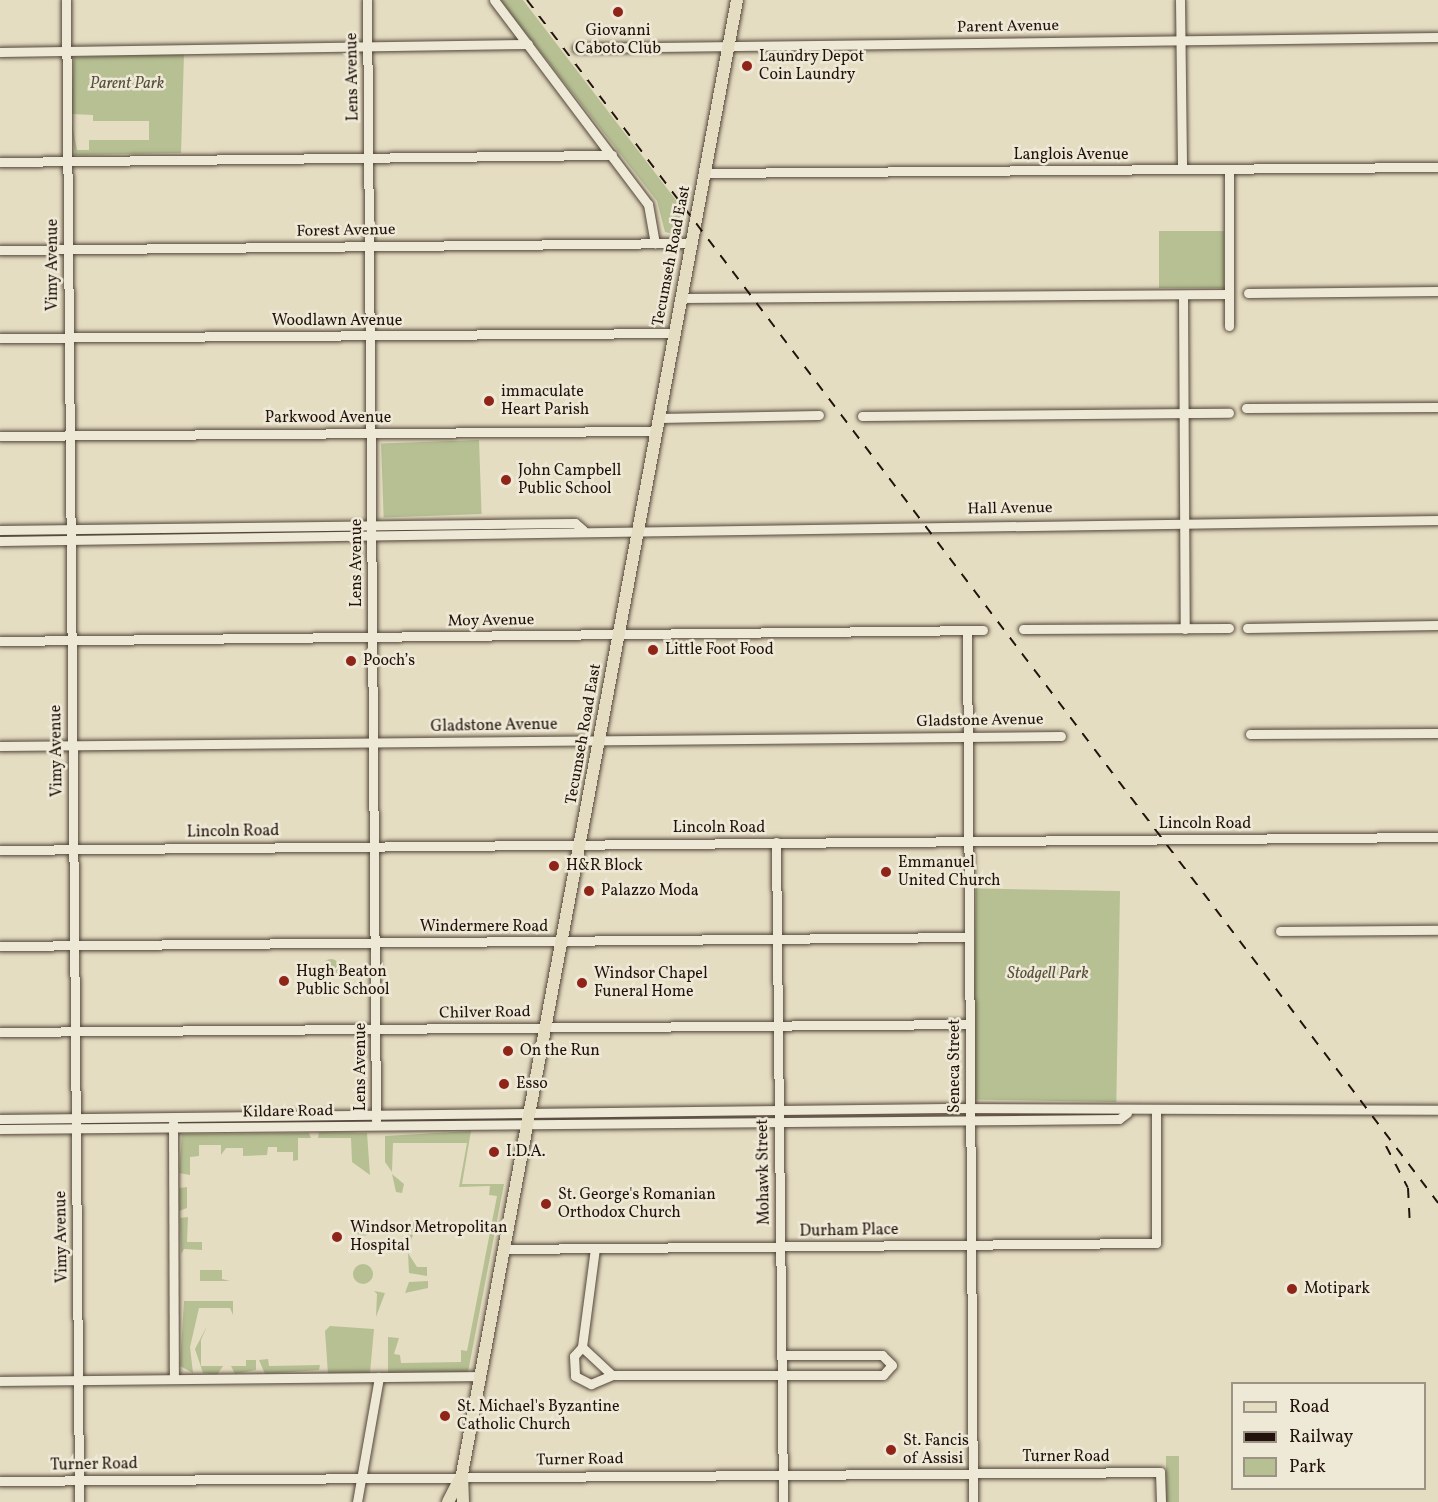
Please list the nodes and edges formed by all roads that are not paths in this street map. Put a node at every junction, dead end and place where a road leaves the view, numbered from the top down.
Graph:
1 (66, 0) edge
2 (367, 0) edge
3 (495, 0) edge
4 (737, 0) edge
5 (1180, 0) edge
6 (1438, 37) edge
7 (1180, 40) junction
8 (528, 44) junction
9 (728, 46) junction
10 (368, 48) junction
11 (578, 48) dead end
12 (0, 52) edge
13 (66, 52) junction
14 (612, 155) junction
15 (369, 158) junction
16 (67, 161) junction
17 (0, 162) edge
18 (1438, 167) edge
19 (1182, 169) junction
20 (1229, 169) junction
21 (705, 173) junction
22 (655, 243) junction
23 (692, 243) junction
24 (369, 246) junction
25 (0, 250) edge
26 (68, 250) junction
27 (1438, 291) edge
28 (1248, 293) dead end
29 (1229, 294) junction
30 (1183, 295) junction
31 (681, 298) junction
32 (1229, 326) dead end
33 (675, 333) junction
34 (370, 335) junction
35 (0, 338) edge
36 (68, 338) junction
37 (1438, 407) edge
38 (1246, 408) dead end
39 (1229, 413) dead end
40 (1184, 414) junction
41 (819, 415) dead end
42 (862, 416) dead end
43 (659, 418) junction
44 (657, 431) junction
45 (371, 433) junction
46 (0, 436) edge
47 (69, 436) junction
48 (1438, 520) edge
49 (1184, 523) junction
50 (371, 526) junction
51 (639, 528) junction
52 (70, 529) junction
53 (0, 530) edge
54 (583, 530) junction
55 (372, 538) junction
56 (70, 540) junction
57 (0, 541) edge
58 (1438, 625) edge
59 (1229, 628) dead end
60 (1247, 628) dead end
61 (1023, 629) dead end
62 (1185, 629) junction
63 (967, 630) junction
64 (982, 630) dead end
65 (620, 633) junction
66 (372, 637) junction
67 (71, 640) junction
68 (0, 641) edge
69 (1438, 733) edge
70 (1250, 734) dead end
71 (1061, 736) dead end
72 (968, 737) junction
73 (600, 740) junction
74 (373, 742) junction
75 (72, 745) junction
76 (0, 746) edge
77 (1438, 837) edge
78 (969, 841) junction
79 (776, 842) junction
80 (581, 844) junction
81 (374, 846) junction
82 (73, 849) junction
83 (0, 850) edge
84 (1438, 930) edge
85 (1280, 931) dead end
86 (969, 937) junction
87 (777, 939) junction
88 (563, 941) junction
89 (375, 943) junction
90 (74, 945) junction
91 (0, 946) edge
92 (970, 1024) junction
93 (778, 1026) junction
94 (547, 1027) junction
95 (375, 1029) junction
96 (0, 1032) edge
97 (75, 1032) junction
98 (970, 1109) junction
99 (779, 1110) junction
100 (1438, 1110) edge
101 (685, 1112) junction
102 (1156, 1112) junction
103 (1127, 1113) junction
104 (376, 1115) junction
105 (173, 1117) junction
106 (75, 1118) junction
107 (0, 1119) edge
108 (530, 1119) junction
109 (971, 1121) junction
110 (779, 1122) junction
111 (685, 1123) junction
112 (376, 1126) junction
113 (173, 1128) junction
114 (76, 1129) junction
115 (0, 1130) edge
116 (972, 1245) junction
117 (780, 1246) junction
118 (595, 1248) junction
119 (506, 1249) junction
120 (582, 1347) junction
121 (781, 1355) junction
122 (612, 1375) junction
123 (782, 1375) junction
124 (481, 1376) junction
125 (380, 1377) junction
126 (174, 1379) junction
127 (78, 1380) junction
128 (0, 1381) edge
129 (783, 1472) junction
130 (973, 1472) junction
131 (462, 1474) junction
132 (362, 1475) junction
133 (79, 1480) junction
134 (0, 1481) edge
135 (79, 1502) edge
136 (357, 1502) edge
137 (448, 1502) edge
138 (463, 1502) edge
139 (783, 1502) edge
140 (973, 1502) edge
141 (1161, 1502) edge

1 - 13 street, Vimy Avenue
2 - 10 street, Lens Avenue
3 - 8 street
4 - 9 main road, Tecumseh Road East
5 - 7 street
6 - 7 street, Parent Avenue
7 - 9 street, Parent Avenue
7 - 19 street
8 - 10 street
8 - 14 street
9 - 11 street, Parent Avenue
9 - 21 main road, Tecumseh Road East
10 - 13 street
10 - 15 street, Lens Avenue
12 - 13 street
13 - 16 street, Vimy Avenue
14 - 15 street
14 - 22 street
15 - 16 street
15 - 24 street, Lens Avenue
16 - 17 street
16 - 26 street, Vimy Avenue
18 - 20 street, Langlois Avenue
19 - 20 street, Langlois Avenue
19 - 21 street, Langlois Avenue
20 - 29 street
21 - 23 main road, Tecumseh Road East
22 - 23 street, Forest Avenue
22 - 24 street, Forest Avenue
23 - 31 main road, Tecumseh Road East
24 - 26 street, Forest Avenue
24 - 34 street, Lens Avenue
25 - 26 street, Forest Avenue
26 - 36 street, Vimy Avenue
27 - 28 street
29 - 30 street
29 - 32 street
30 - 31 street
30 - 40 street
31 - 33 main road, Tecumseh Road East
33 - 34 street, Woodlawn Avenue
33 - 43 main road, Tecumseh Road East
34 - 36 street, Woodlawn Avenue
34 - 45 street, Lens Avenue
35 - 36 street, Woodlawn Avenue
36 - 47 street, Vimy Avenue
37 - 38 street
39 - 40 street
40 - 42 street
40 - 49 street
41 - 43 street
43 - 44 main road, Tecumseh Road East
44 - 45 street, Parkwood Avenue
44 - 51 main road, Tecumseh Road East
45 - 47 street, Parkwood Avenue
45 - 50 street, Lens Avenue
46 - 47 street, Parkwood Avenue
47 - 52 street, Vimy Avenue
48 - 49 street, Hall Avenue
49 - 51 street, Hall Avenue
49 - 62 street
50 - 52 street, Hall Avenue
50 - 54 street, Hall Avenue
50 - 55 street, Lens Avenue
51 - 54 street, Hall Avenue
51 - 65 main road, Tecumseh Road East
52 - 53 street, Hall Avenue
52 - 56 street, Vimy Avenue
54 - 55 street, Hall Avenue
55 - 56 street, Hall Avenue
55 - 66 street, Lens Avenue
56 - 57 street, Hall Avenue
56 - 67 street, Vimy Avenue
58 - 60 street
59 - 62 street
61 - 62 street
63 - 64 street, Moy Avenue
63 - 65 street, Moy Avenue
63 - 72 street, Seneca Street
65 - 66 street, Moy Avenue
65 - 73 main road, Tecumseh Road East
66 - 67 street, Moy Avenue
66 - 74 street, Lens Avenue
67 - 68 street, Moy Avenue
67 - 75 street, Vimy Avenue
69 - 70 street
71 - 72 street, Gladstone Avenue
72 - 73 street, Gladstone Avenue
72 - 78 street, Seneca Street
73 - 74 street, Gladstone Avenue
73 - 80 main road, Tecumseh Road East
74 - 75 street, Gladstone Avenue
74 - 81 street, Lens Avenue
75 - 76 street, Gladstone Avenue
75 - 82 street, Vimy Avenue
77 - 78 street, Lincoln Road
78 - 79 street, Lincoln Road
78 - 86 street, Seneca Street
79 - 80 street, Lincoln Road
79 - 87 street, Mohawk Street
80 - 81 street, Lincoln Road
80 - 88 main road, Tecumseh Road East
81 - 82 street, Lincoln Road
81 - 89 street, Lens Avenue
82 - 83 street, Lincoln Road
82 - 90 street, Vimy Avenue
84 - 85 street
86 - 87 street, Windermere Road
86 - 92 street, Seneca Street
87 - 88 street, Windermere Road
87 - 93 street, Mohawk Street
88 - 89 street, Windermere Road
88 - 94 main road, Tecumseh Road East
89 - 90 street, Windermere Road
89 - 95 street, Lens Avenue
90 - 91 street, Windermere Road
90 - 97 street, Vimy Avenue
92 - 93 street, Chilver Road
92 - 98 street, Seneca Street
93 - 94 street, Chilver Road
93 - 99 street, Mohawk Street
94 - 95 street, Chilver Road
94 - 108 main road, Tecumseh Road East
95 - 97 street, Chilver Road
95 - 104 street, Lens Avenue
96 - 97 street, Chilver Road
97 - 106 street, Vimy Avenue
98 - 99 street, Kildare Road
98 - 103 street, Kildare Road
98 - 109 street, Seneca Street
99 - 101 street, Kildare Road
99 - 110 street, Mohawk Street
100 - 102 street, Kildare Road
101 - 108 street, Kildare Road
101 - 111 street
102 - 103 street, Kildare Road
102 - 116 street, Durham Place
103 - 109 street, Kildare Road
104 - 105 street, Kildare Road
104 - 108 street, Kildare Road
104 - 112 street, Lens Avenue
105 - 106 street, Kildare Road
105 - 113 street
106 - 107 street, Kildare Road
106 - 114 street, Vimy Avenue
108 - 111 street, Kildare Road
108 - 112 street, Kildare Road
108 - 119 main road, Tecumseh Road East
109 - 110 street, Kildare Road
109 - 116 street, Seneca Street
110 - 111 street, Kildare Road
110 - 117 street, Mohawk Street
112 - 113 street, Kildare Road
113 - 114 street, Kildare Road
113 - 126 street
114 - 115 street, Kildare Road
114 - 127 street, Vimy Avenue
116 - 117 street, Durham Place
116 - 130 street, Seneca Street
117 - 118 street, Durham Place
117 - 121 street, Mohawk Street
118 - 119 street, Durham Place
118 - 120 street
119 - 124 main road, Tecumseh Road East
120 - 122 street
120 - 122 street
121 - 123 street, Mohawk Street
121 - 123 street
122 - 123 street
123 - 129 street, Mohawk Street
124 - 125 street
124 - 131 main road, Tecumseh Road East
125 - 126 street
125 - 132 street
126 - 127 street
127 - 128 street
127 - 133 street, Vimy Avenue
129 - 130 street, Turner Road
129 - 131 street, Turner Road
129 - 139 street, Mohawk Street
130 - 140 street, Seneca Street
130 - 141 street, Turner Road
131 - 132 street, Turner Road
131 - 137 main road, Tecumseh Road East
131 - 138 main road, Tecumseh Road East
132 - 133 street, Turner Road
132 - 136 street
133 - 134 street, Turner Road
133 - 135 street, Vimy Avenue

